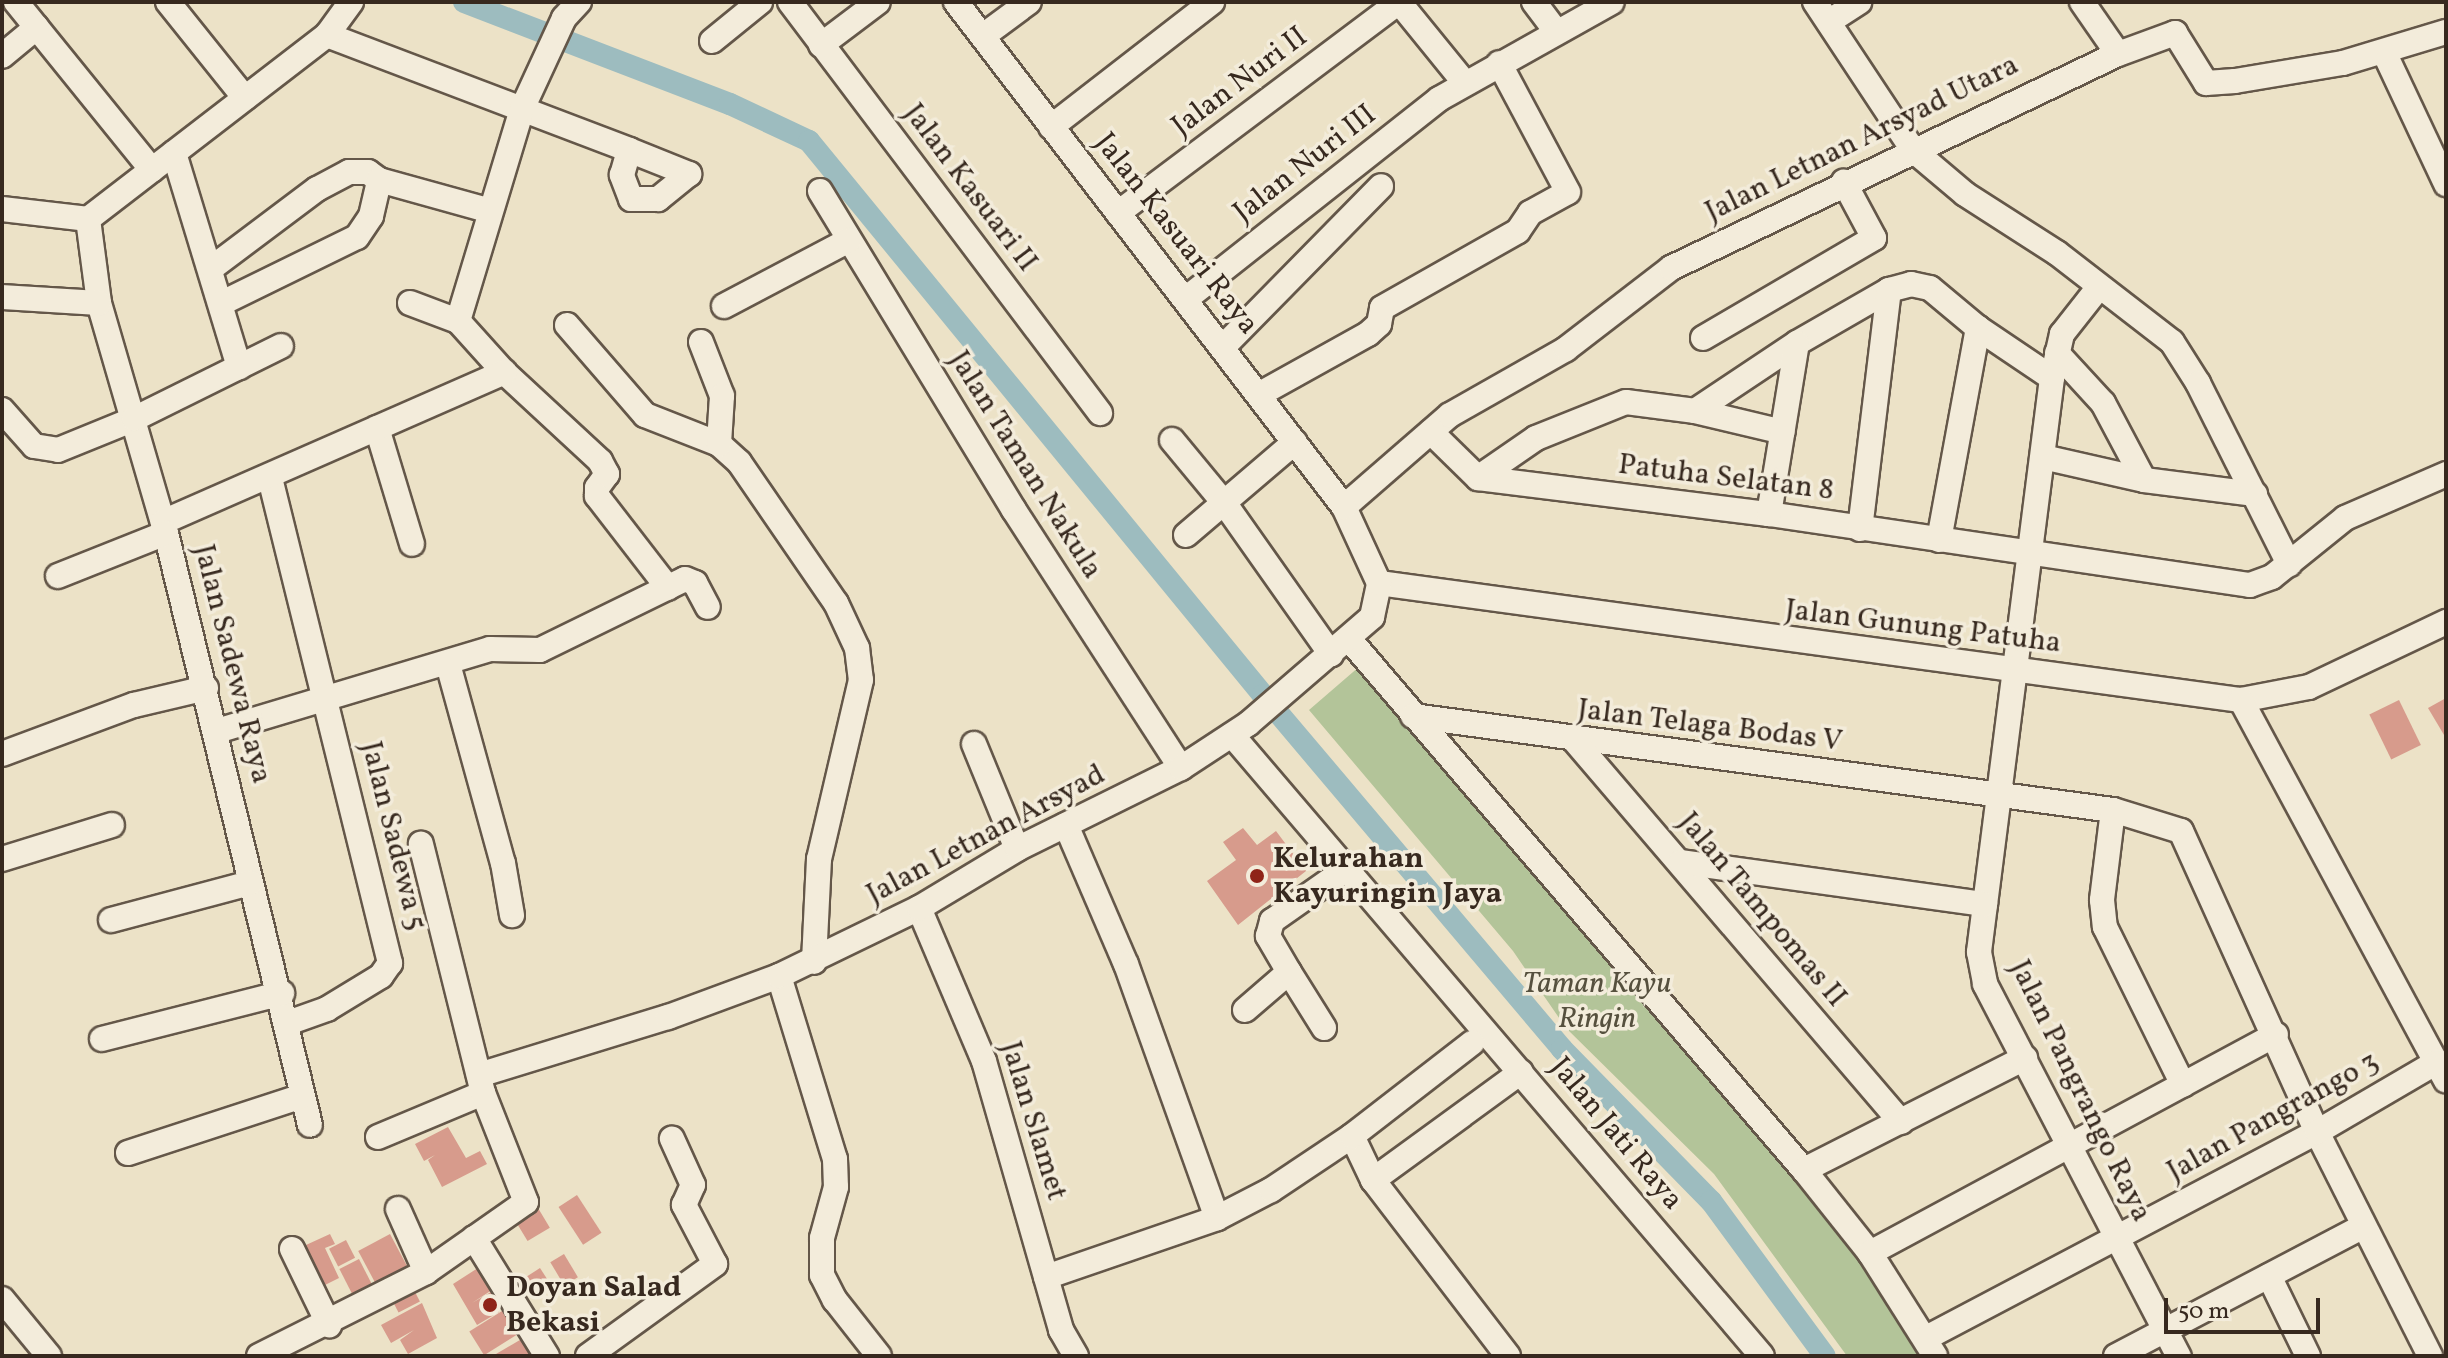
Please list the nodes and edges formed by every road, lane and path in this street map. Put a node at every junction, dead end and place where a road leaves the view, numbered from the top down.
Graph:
1 (16, 2) edge
2 (168, 2) edge
3 (351, 2) edge
4 (760, 2) edge
5 (790, 2) edge
6 (878, 2) edge
7 (956, 2) edge
8 (1029, 2) edge
9 (1212, 2) edge
10 (1399, 2) edge
11 (1534, 2) edge
12 (1612, 2) edge
13 (1859, 2) edge
14 (2082, 2) edge
15 (572, 10) edge
16 (1822, 12) edge
17 (37, 27) junction
18 (1556, 31) junction
19 (2446, 32) edge
20 (327, 35) junction
21 (983, 36) junction
22 (712, 41) dead end
23 (821, 45) junction
24 (2384, 52) junction
25 (2118, 54) junction
26 (2, 56) edge
27 (1499, 63) junction
28 (1464, 82) junction
29 (245, 98) junction
30 (522, 109) junction
31 (1051, 127) junction
32 (629, 150) junction
33 (1913, 150) junction
34 (174, 153) junction
35 (152, 170) junction
36 (379, 180) junction
37 (1844, 182) junction
38 (2446, 184) edge
39 (1381, 186) dead end
40 (820, 191) dead end
41 (2, 209) edge
42 (487, 210) junction
43 (1118, 213) junction
44 (88, 219) junction
45 (849, 240) junction
46 (213, 267) junction
47 (2099, 287) junction
48 (1889, 290) junction
49 (2, 297) edge
50 (1187, 298) junction
51 (99, 303) junction
52 (222, 303) junction
53 (410, 303) dead end
54 (724, 306) dead end
55 (458, 321) junction
56 (567, 325) dead end
57 (1978, 328) junction
58 (1703, 338) dead end
59 (701, 342) dead end
60 (1797, 343) junction
61 (281, 346) dead end
62 (1224, 346) junction
63 (2057, 353) junction
64 (239, 367) junction
65 (504, 372) junction
66 (2052, 378) junction
67 (1260, 394) junction
68 (2, 410) edge
69 (1695, 411) junction
70 (1100, 413) dead end
71 (134, 419) junction
72 (377, 428) junction
73 (1431, 432) junction
74 (1783, 432) junction
75 (1172, 440) dead end
76 (1295, 442) junction
77 (719, 444) junction
78 (2043, 457) junction
79 (2446, 474) edge
80 (270, 478) junction
81 (1478, 478) junction
82 (2144, 480) junction
83 (2255, 494) junction
84 (1225, 504) junction
85 (1344, 507) junction
86 (1769, 514) junction
87 (164, 527) junction
88 (1860, 529) junction
89 (1186, 535) dead end
90 (1939, 540) junction
91 (412, 544) dead end
92 (2029, 556) junction
93 (2289, 564) junction
94 (58, 576) dead end
95 (1379, 583) junction
96 (668, 588) junction
97 (708, 607) dead end
98 (2446, 622) edge
99 (1340, 646) junction
100 (448, 664) junction
101 (2013, 670) junction
102 (206, 688) junction
103 (327, 700) junction
104 (2241, 700) junction
105 (1413, 716) junction
106 (1240, 730) junction
107 (217, 731) junction
108 (1574, 740) junction
109 (974, 744) dead end
110 (2, 754) edge
111 (1181, 768) junction
112 (2000, 796) junction
113 (2113, 810) junction
114 (112, 825) dead end
115 (1066, 825) junction
116 (421, 844) dead end
117 (1017, 849) junction
118 (2, 859) edge
119 (1681, 862) junction
120 (1346, 869) junction
121 (250, 883) junction
122 (1985, 904) junction
123 (919, 908) junction
124 (512, 915) dead end
125 (111, 920) dead end
126 (814, 962) junction
127 (1289, 972) junction
128 (779, 976) junction
129 (282, 993) junction
130 (1245, 1010) dead end
131 (288, 1023) junction
132 (1324, 1028) dead end
133 (2276, 1034) junction
134 (102, 1039) dead end
135 (1472, 1043) dead end
136 (2025, 1058) junction
137 (2442, 1071) edge
138 (1521, 1072) junction
139 (481, 1084) junction
140 (2183, 1085) junction
141 (302, 1096) junction
142 (1901, 1122) junction
143 (310, 1125) dead end
144 (2317, 1132) junction
145 (1352, 1136) junction
146 (378, 1137) dead end
147 (672, 1139) dead end
148 (2070, 1146) junction
149 (128, 1153) dead end
150 (1804, 1170) junction
151 (1373, 1180) junction
152 (398, 1209) dead end
153 (1217, 1218) junction
154 (2362, 1227) junction
155 (2117, 1237) junction
156 (474, 1238) junction
157 (292, 1249) dead end
158 (1870, 1253) junction
159 (426, 1272) junction
160 (2269, 1276) junction
161 (1046, 1277) junction
162 (2, 1299) edge
163 (329, 1325) junction
164 (2166, 1330) junction
165 (1931, 1347) edge
166 (1499, 1354) edge
167 (49, 1356) edge
168 (259, 1356) edge
169 (547, 1356) edge
170 (588, 1356) edge
171 (879, 1356) edge
172 (1076, 1356) edge
173 (1762, 1356) edge
174 (2116, 1356) edge
175 (2179, 1356) edge
176 (2308, 1356) edge
177 (2430, 1356) edge

1 - 17 street
2 - 29 street
3 - 20 street
4 - 22 street
5 - 23 street, Jalan Kasuari II
6 - 23 street
7 - 21 street, Jalan Kasuari Raya
8 - 21 street
9 - 31 street
10 - 28 street
10 - 43 street, Jalan Nuri II
11 - 18 street
12 - 18 street, Jalan Nuri III
13 - 16 street
14 - 25 street
15 - 30 street
16 - 33 street
17 - 26 street
17 - 35 street
18 - 27 street, Jalan Nuri III
19 - 24 street, Jalan Letnan Arsyad Utara
20 - 29 street
20 - 30 street
21 - 31 street, Jalan Kasuari Raya
23 - 70 street, Jalan Kasuari II
24 - 25 street, Jalan Letnan Arsyad Utara
24 - 38 street
25 - 33 street, Jalan Letnan Arsyad Utara
27 - 28 street, Jalan Nuri III
27 - 67 street
28 - 50 street, Jalan Nuri III
29 - 34 street
30 - 32 street
30 - 42 street
31 - 43 street, Jalan Kasuari Raya
32 - 32 street
33 - 37 street, Jalan Letnan Arsyad Utara
33 - 47 street
34 - 35 street
34 - 46 street
35 - 44 street
36 - 42 street
36 - 46 street
36 - 52 street
37 - 58 street
37 - 73 street, Jalan Letnan Arsyad Utara
39 - 62 street
40 - 45 street, Jalan Taman Nakula
41 - 44 street
42 - 55 street
43 - 50 street, Jalan Kasuari Raya
44 - 51 street, Jalan Sadewa Raya
45 - 54 street
45 - 111 street, Jalan Taman Nakula
46 - 52 street
47 - 63 street, Jalan Pangrango Raya
47 - 83 street
48 - 57 street
48 - 60 street
48 - 88 street
49 - 51 street
50 - 62 street, Jalan Kasuari Raya
51 - 71 street, Jalan Sadewa Raya
52 - 64 street
53 - 55 street
55 - 65 street
56 - 77 street
57 - 66 street
57 - 90 street
59 - 77 street
60 - 69 street
60 - 74 street
61 - 64 street
62 - 67 street, Jalan Kasuari Raya
63 - 66 street, Jalan Pangrango Raya
63 - 82 street
64 - 71 street
65 - 72 street
65 - 96 street
66 - 78 street, Jalan Pangrango Raya
67 - 76 street, Jalan Kasuari Raya
68 - 71 street
69 - 74 street
69 - 81 street
71 - 87 street, Jalan Sadewa Raya
72 - 80 street
72 - 91 street
73 - 81 street
73 - 85 street, Jalan Letnan Arsyad Utara
74 - 86 street
75 - 84 street
76 - 84 street
76 - 85 street, Jalan Kasuari Raya
77 - 126 street
78 - 82 street
78 - 92 street, Jalan Pangrango Raya
79 - 93 street, Patuha Selatan 8
80 - 87 street
80 - 103 street
81 - 86 street, Patuha Selatan 8
82 - 83 street
83 - 93 street
84 - 89 street
84 - 99 street
85 - 95 street
86 - 88 street, Patuha Selatan 8
87 - 94 street
87 - 102 street, Jalan Sadewa Raya
88 - 90 street, Patuha Selatan 8
90 - 92 street, Patuha Selatan 8
92 - 93 street, Patuha Selatan 8
92 - 101 street, Jalan Pangrango Raya
95 - 99 street, Jalan Letnan Arsyad
95 - 101 street, Jalan Gunung Patuha
96 - 97 street
96 - 100 street
98 - 104 street, Jalan Gunung Patuha
99 - 105 street
99 - 106 street, Jalan Letnan Arsyad
100 - 103 street
100 - 124 street
101 - 104 street, Jalan Gunung Patuha
101 - 112 street, Jalan Pangrango Raya
102 - 107 street, Jalan Sadewa Raya
102 - 110 street
103 - 107 street
103 - 131 street, Jalan Sadewa 5
104 - 137 street
105 - 108 street, Jalan Telaga Bodas V
105 - 150 street
106 - 111 street, Jalan Letnan Arsyad
106 - 120 street, Jalan Jati Raya
107 - 121 street, Jalan Sadewa Raya
108 - 112 street, Jalan Telaga Bodas V
108 - 119 street, Jalan Tampomas II
109 - 117 street
111 - 115 street, Jalan Letnan Arsyad
112 - 113 street, Jalan Telaga Bodas V
112 - 122 street, Jalan Pangrango Raya
113 - 133 street, Jalan Telaga Bodas V
113 - 140 street
114 - 118 street
115 - 117 street, Jalan Letnan Arsyad
115 - 153 street
116 - 139 street
117 - 123 street, Jalan Letnan Arsyad
119 - 122 street
119 - 142 street, Jalan Tampomas II
120 - 127 street
120 - 138 street, Jalan Jati Raya
121 - 125 street
121 - 129 street, Jalan Sadewa Raya
122 - 136 street, Jalan Pangrango Raya
123 - 126 street, Jalan Letnan Arsyad
123 - 161 street, Jalan Slamet
126 - 128 street, Jalan Letnan Arsyad
127 - 130 street
127 - 132 street
128 - 139 street, Jalan Letnan Arsyad
128 - 171 street
129 - 131 street, Jalan Sadewa Raya
129 - 134 street
131 - 141 street, Jalan Sadewa Raya
133 - 140 street
133 - 144 street, Jalan Telaga Bodas V
135 - 145 street
136 - 142 street
136 - 148 street, Jalan Pangrango Raya
137 - 144 street, Jalan Pangrango 3
138 - 151 street
138 - 173 street, Jalan Jati Raya
139 - 146 street, Jalan Letnan Arsyad
139 - 156 street
140 - 148 street
141 - 143 street, Jalan Sadewa Raya
141 - 149 street
142 - 150 street
144 - 154 street, Jalan Telaga Bodas V
144 - 155 street, Jalan Pangrango 3
145 - 151 street
145 - 153 street
147 - 170 street
148 - 155 street, Jalan Pangrango Raya
148 - 158 street
150 - 158 street
151 - 166 street
152 - 159 street
153 - 161 street
154 - 160 street
154 - 177 street, Jalan Telaga Bodas V
155 - 164 street, Jalan Pangrango Raya
155 - 165 street, Jalan Pangrango 3
156 - 159 street
156 - 169 street
157 - 163 street
158 - 165 street
159 - 163 street
160 - 164 street
160 - 176 street
161 - 172 street, Jalan Slamet
162 - 167 street
163 - 168 street
164 - 174 street
164 - 175 street, Jalan Pangrango Raya

